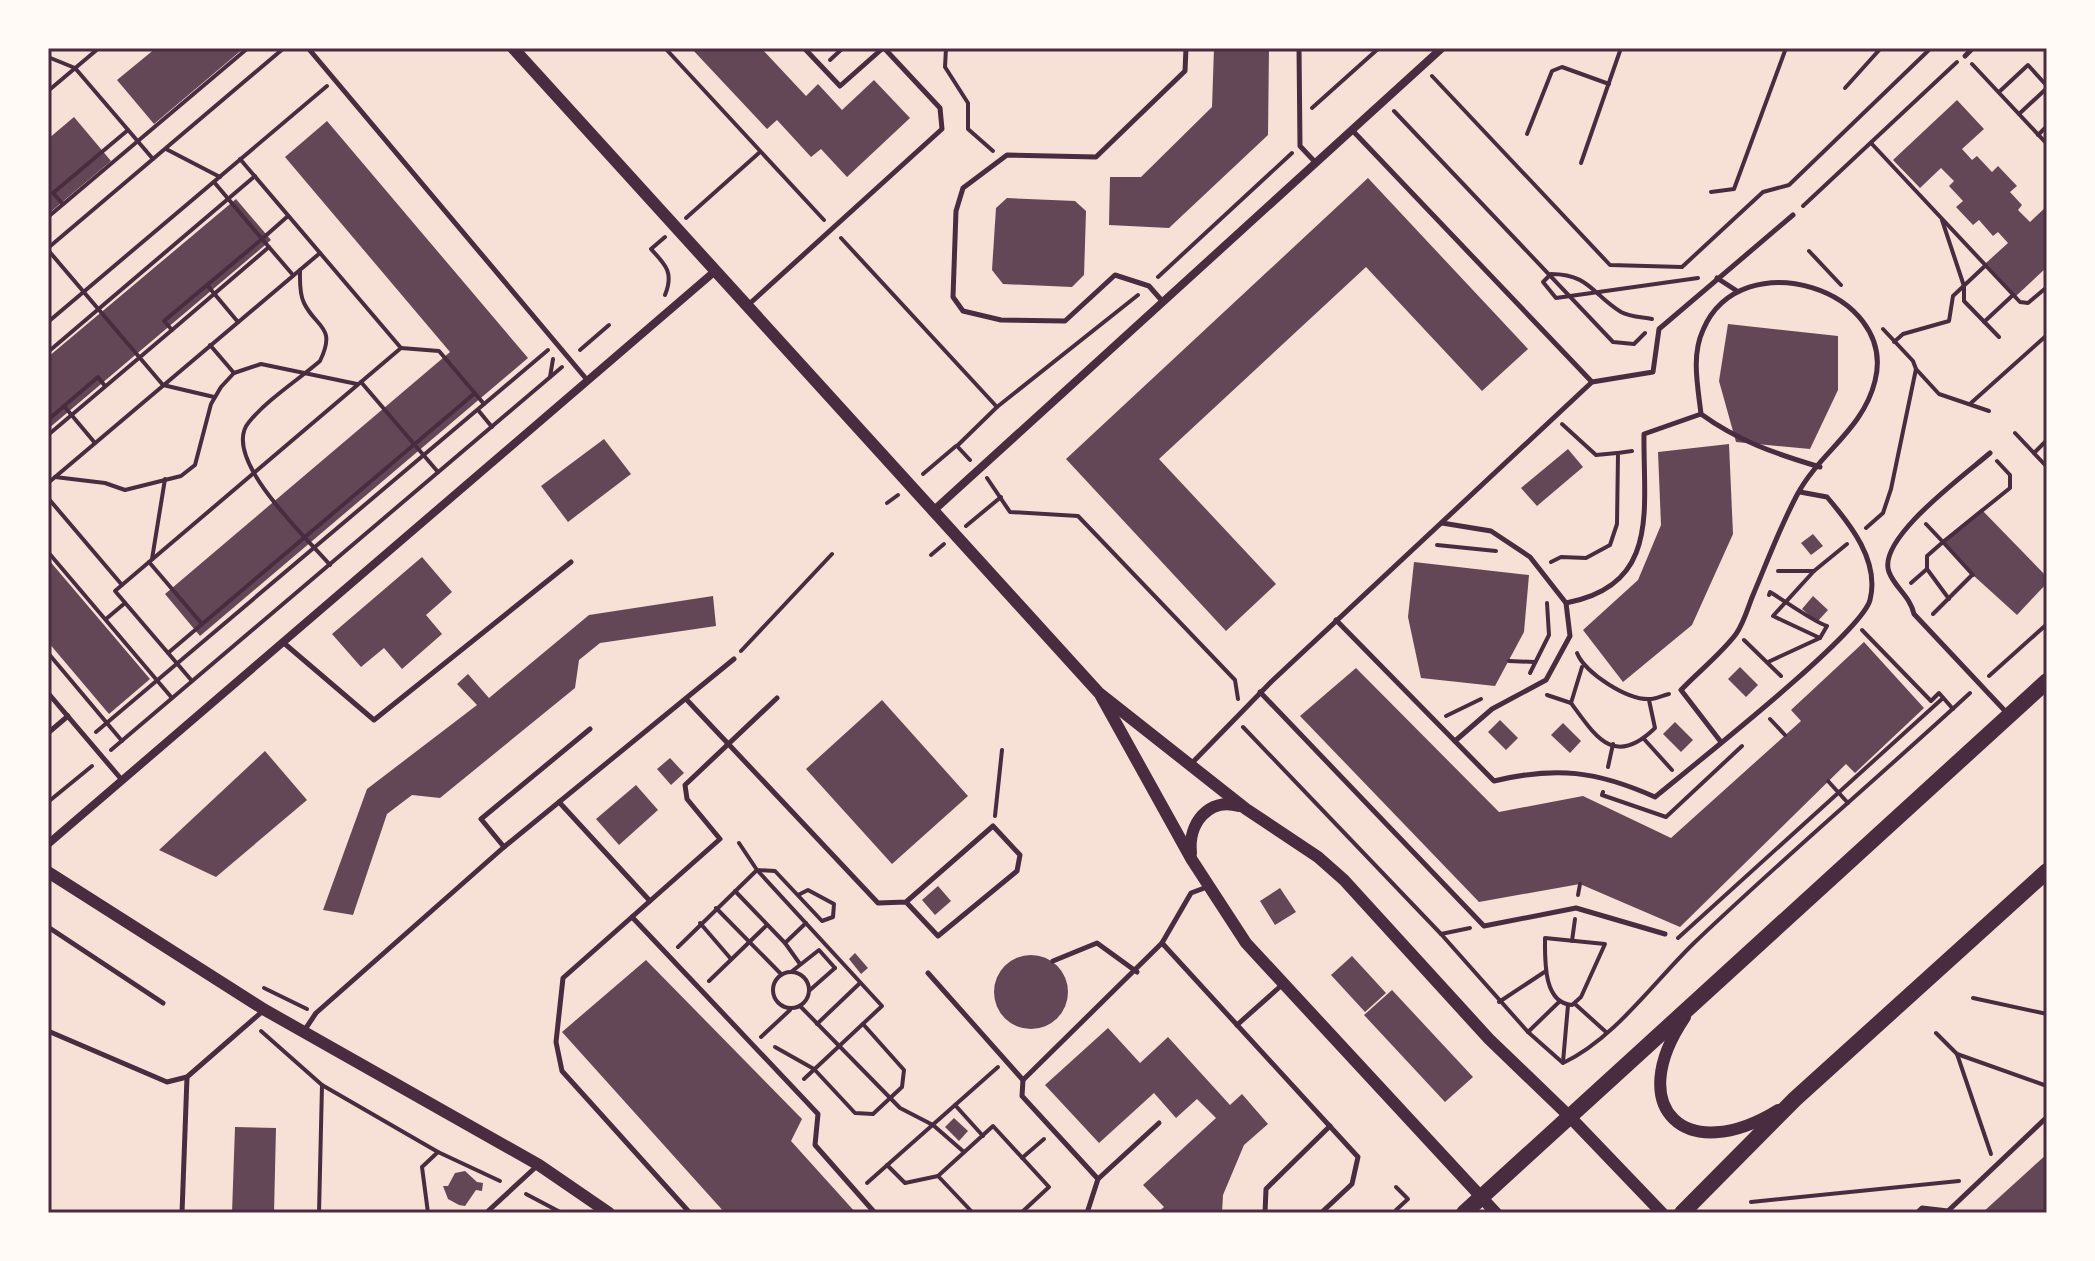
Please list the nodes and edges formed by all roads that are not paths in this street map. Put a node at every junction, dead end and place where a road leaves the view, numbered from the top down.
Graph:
1 (308, 48) edge
2 (513, 48) edge
3 (804, 48) edge
4 (884, 48) edge
5 (1186, 48) edge
6 (1299, 48) edge
7 (1442, 48) edge
8 (1973, 48) edge
9 (1965, 56) road end
10 (1352, 130) junction
11 (1316, 163) junction
12 (1793, 215) road end
13 (714, 272) junction
14 (1717, 278) junction
15 (1737, 291) junction
16 (1163, 302) junction
17 (746, 307) junction
18 (589, 382) junction
19 (1592, 382) junction
20 (1701, 414) junction
21 (1990, 453) road end
22 (1820, 467) junction
23 (1799, 492) junction
24 (932, 512) junction
25 (1441, 523) junction
26 (571, 562) dead end
27 (1566, 603) junction
28 (1336, 620) junction
29 (285, 644) junction
30 (734, 659) road end
31 (2047, 681) edge
32 (1260, 692) junction
33 (48, 693) edge
34 (1099, 693) junction
35 (777, 698) dead end
36 (686, 699) junction
37 (68, 716) junction
38 (2009, 716) junction
39 (590, 729) dead end
40 (48, 733) edge
41 (1455, 741) junction
42 (1721, 742) junction
43 (728, 744) junction
44 (1189, 765) junction
45 (123, 781) junction
46 (559, 802) junction
47 (1246, 809) junction
48 (48, 844) edge
49 (504, 847) junction
50 (1192, 860) junction
51 (2047, 871) edge
52 (48, 872) edge
53 (1208, 886) junction
54 (650, 901) junction
55 (906, 902) junction
56 (632, 917) junction
57 (48, 927) edge
58 (1665, 934) dead end
59 (1162, 943) junction
60 (1053, 961) dead end
61 (1137, 972) junction
62 (928, 973) dead end
63 (1283, 984) junction
64 (163, 1003) dead end
65 (1693, 1004) junction
66 (265, 1010) junction
67 (1237, 1025) junction
68 (48, 1031) edge
69 (304, 1032) junction
70 (187, 1077) junction
71 (1023, 1080) junction
72 (1795, 1099) junction
73 (1569, 1116) junction
74 (2047, 1117) edge
75 (1159, 1123) dead end
76 (1330, 1126) junction
77 (539, 1165) junction
78 (1098, 1179) junction
79 (1481, 1198) junction
80 (1949, 1212) edge
81 (182, 1213) edge
82 (486, 1213) edge
83 (609, 1213) edge
84 (690, 1213) edge
85 (875, 1213) edge
86 (1087, 1213) edge
87 (1265, 1213) edge
88 (1321, 1213) edge
89 (1464, 1213) edge
90 (1496, 1213) edge
91 (1662, 1213) edge
92 (1682, 1213) edge
93 (1917, 1213) edge

1 - 18 lane
2 - 13 street
3 - 4 lane
4 - 17 lane
5 - 16 lane
6 - 11 lane
7 - 10 street
8 - 9 lane
10 - 11 street
10 - 19 lane
11 - 16 street
12 - 14 lane
13 - 17 street
13 - 18 street
14 - 15 lane
14 - 19 lane
15 - 20 lane
15 - 22 lane
16 - 24 street
17 - 24 street
18 - 29 street
19 - 25 lane
20 - 22 lane
20 - 27 lane
21 - 38 lane
22 - 23 lane
23 - 42 lane
23 - 42 lane
24 - 34 street
25 - 27 lane
25 - 28 lane
26 - 29 lane
27 - 41 lane
28 - 32 lane
28 - 41 lane
29 - 45 street
30 - 36 lane
31 - 38 main road
32 - 44 lane
32 - 58 lane
33 - 37 lane
34 - 44 street
34 - 50 street
35 - 43 lane
36 - 43 lane
36 - 46 lane
37 - 40 lane
37 - 45 lane
38 - 65 main road
39 - 49 lane
41 - 42 lane
43 - 54 lane
43 - 55 lane
44 - 47 street
45 - 48 street
46 - 49 lane
46 - 54 lane
47 - 50 street
47 - 73 street
49 - 69 lane
50 - 53 street
51 - 72 main road
52 - 66 street
53 - 59 lane
53 - 63 street
54 - 56 lane
55 - 55 lane
56 - 84 lane
56 - 85 lane
57 - 64 lane
59 - 61 lane
59 - 67 lane
60 - 61 lane
61 - 71 lane
62 - 71 lane
63 - 67 lane
63 - 79 street
65 - 72 street
65 - 73 main road
66 - 69 street
66 - 70 lane
67 - 76 lane
68 - 70 lane
69 - 77 street
70 - 81 lane
71 - 78 lane
72 - 92 main road
73 - 79 main road
73 - 91 street
74 - 80 lane
75 - 78 lane
76 - 87 lane
76 - 88 lane
77 - 82 lane
77 - 83 street
78 - 86 lane
79 - 89 main road
79 - 90 street
80 - 93 lane

